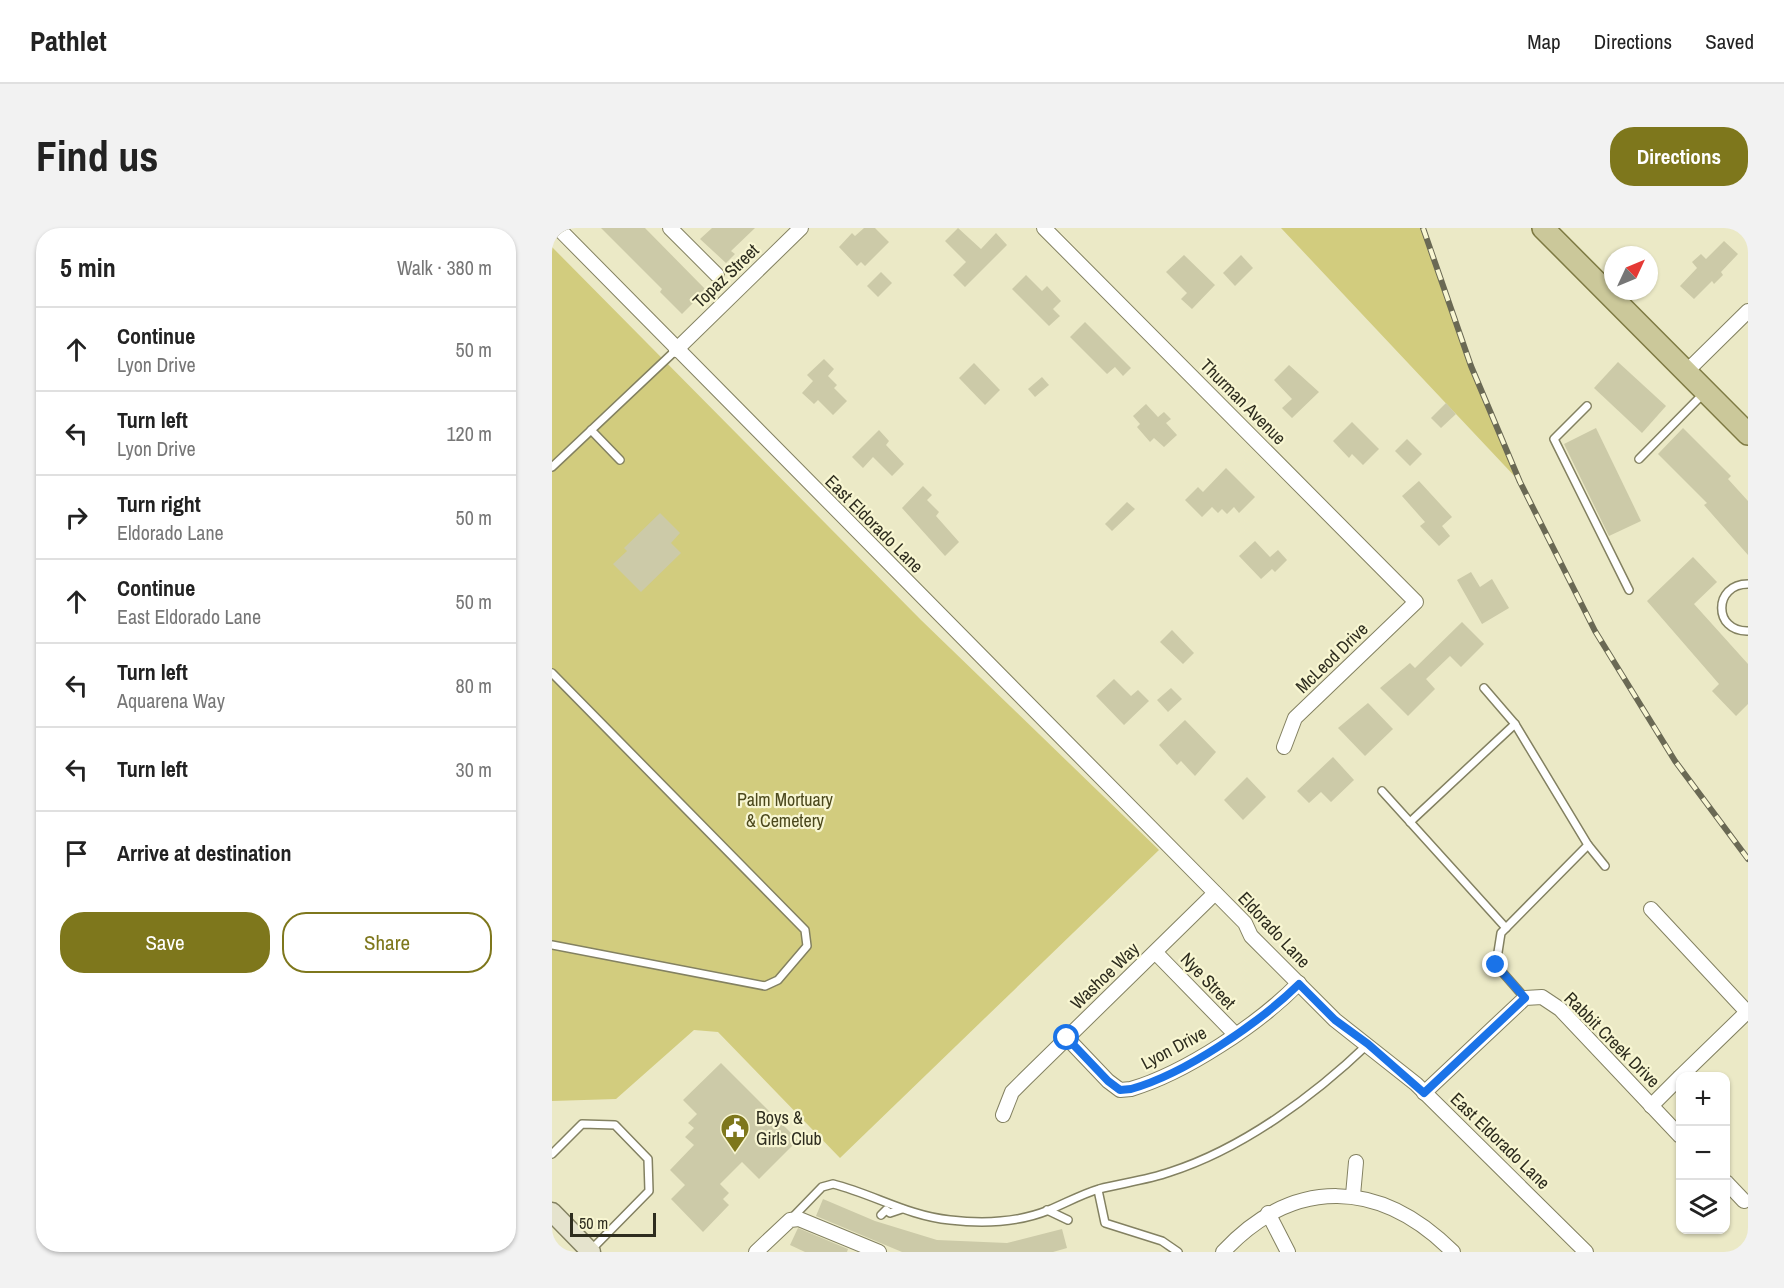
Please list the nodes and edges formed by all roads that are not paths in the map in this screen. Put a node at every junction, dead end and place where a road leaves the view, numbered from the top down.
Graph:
1 (558, 228) edge
2 (801, 228) edge
3 (1044, 228) edge
4 (1544, 228) edge
5 (678, 230) edge
6 (717, 275) dead end
7 (1748, 311) edge
8 (676, 350) junction
9 (1686, 372) junction
10 (1706, 392) junction
11 (1587, 406) dead end
12 (591, 430) junction
13 (1748, 434) edge
14 (1639, 459) dead end
15 (620, 460) dead end
16 (552, 467) edge
17 (1748, 584) edge
18 (1629, 590) dead end
19 (1416, 602) joint
20 (1748, 631) edge
21 (552, 673) edge
22 (1485, 688) dead end
23 (1515, 724) junction
24 (1284, 747) dead end
25 (1382, 791) dead end
26 (1410, 822) junction
27 (1166, 844) joint
28 (1588, 845) junction
29 (1605, 866) dead end
30 (1215, 893) junction
31 (1651, 909) dead end
32 (1506, 928) junction
33 (552, 945) edge
34 (1156, 953) junction
35 (1299, 984) junction
36 (1525, 998) junction
37 (1747, 1012) edge
38 (1235, 1034) junction
39 (1067, 1038) junction
40 (1363, 1041) junction
41 (1686, 1072) edge
42 (1676, 1082) edge
43 (1424, 1093) junction
44 (1651, 1106) junction
45 (1003, 1115) dead end
46 (1676, 1132) edge
47 (552, 1154) edge
48 (1356, 1162) dead end
49 (1730, 1187) edge
50 (1098, 1190) junction
51 (1353, 1195) junction
52 (1744, 1201) dead end
53 (1047, 1210) junction
54 (552, 1212) edge
55 (1268, 1213) junction
56 (790, 1220) junction
57 (1068, 1220) dead end
58 (590, 1251) edge
59 (756, 1252) edge
60 (879, 1252) edge
61 (1178, 1252) edge
62 (1223, 1252) edge
63 (1288, 1252) edge
64 (1453, 1252) edge
65 (1586, 1252) edge

1 - 8 street, East Eldorado Lane
2 - 8 street, Topaz Street
3 - 19 street, Thurman Avenue
4 - 9 main road
5 - 6 street
7 - 9 street
8 - 12 lane
8 - 27 street, East Eldorado Lane
9 - 10 main road
10 - 13 main road
10 - 14 lane
11 - 18 lane
12 - 15 lane
12 - 16 lane
17 - 20 lane
19 - 24 street, McLeod Drive
21 - 33 lane
22 - 23 lane
23 - 26 lane
23 - 28 lane
25 - 26 lane
26 - 32 lane
27 - 30 street, Eldorado Lane
28 - 29 lane
28 - 32 lane
30 - 34 street, Washoe Way
30 - 35 street, Eldorado Lane
31 - 37 street
32 - 36 lane
34 - 38 street, Nye Street
34 - 39 street, Washoe Way
35 - 38 street, Lyon Drive
35 - 40 street, Eldorado Lane
36 - 43 street
36 - 44 street, Rabbit Creek Drive
37 - 41 street
38 - 39 street, Lyon Drive
39 - 45 street, Washoe Way
40 - 43 street, East Eldorado Lane
40 - 50 lane
42 - 44 street
43 - 65 street, East Eldorado Lane
44 - 46 street, Rabbit Creek Drive
47 - 58 lane
48 - 51 street
49 - 52 street
50 - 53 lane
50 - 61 lane
51 - 55 street
51 - 64 street
53 - 56 lane
53 - 57 lane
54 - 58 street
55 - 62 street
55 - 63 street
56 - 59 street
56 - 60 street

